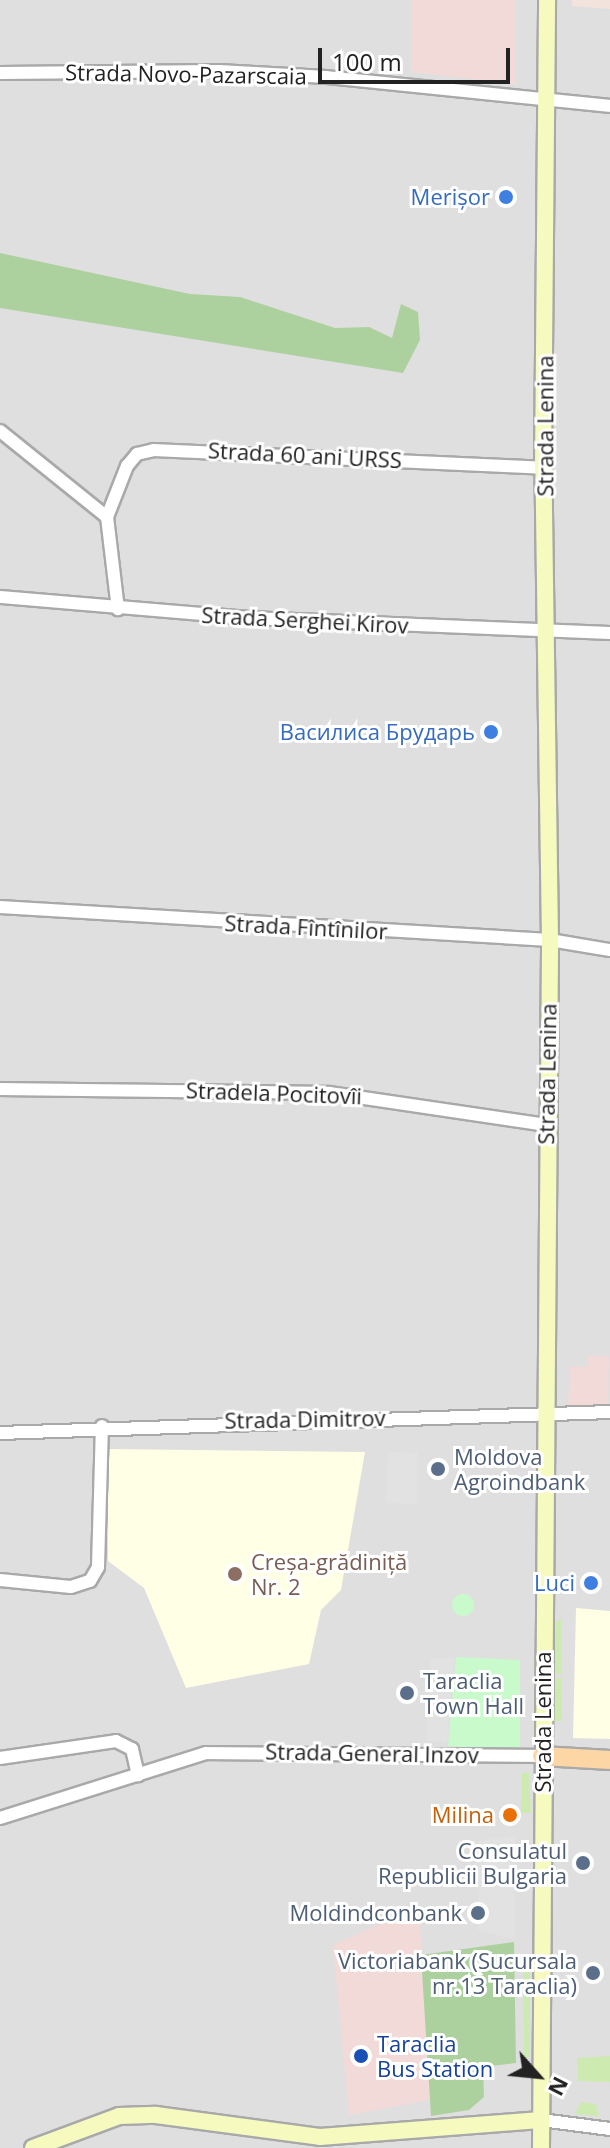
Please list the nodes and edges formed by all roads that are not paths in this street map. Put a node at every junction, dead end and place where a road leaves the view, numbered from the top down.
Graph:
1 (547, 0) edge
2 (0, 73) edge
3 (547, 99) junction
4 (610, 106) edge
5 (0, 431) edge
6 (543, 468) junction
7 (107, 517) junction
8 (0, 597) edge
9 (118, 609) junction
10 (548, 631) junction
11 (610, 633) edge
12 (0, 907) edge
13 (550, 940) junction
14 (610, 950) edge
15 (0, 1089) edge
16 (546, 1125) junction
17 (610, 1412) edge
18 (545, 1416) junction
19 (102, 1426) junction
20 (0, 1433) edge
21 (0, 1580) edge
22 (542, 1756) junction
23 (0, 1758) edge
24 (610, 1760) edge
25 (138, 1775) junction
26 (0, 1818) edge
27 (541, 2120) junction
28 (610, 2129) edge
29 (33, 2148) edge
30 (541, 2148) edge

1 - 3 street, Strada Lenina
2 - 3 street, Strada Novo-Pazarscaia
3 - 4 street, Strada Novo-Pazarscaia
3 - 6 street, Strada Lenina
5 - 7 street
6 - 7 street, Strada 60 ani URSS
6 - 10 street, Strada Lenina
7 - 9 street
8 - 9 street, Strada Serghei Kirov
9 - 10 street, Strada Serghei Kirov
10 - 11 street, Strada Serghei Kirov
10 - 13 street, Strada Lenina
12 - 13 street, Strada Fîntînilor
13 - 14 street, Strada Fîntînilor
13 - 16 street, Strada Lenina
15 - 16 street, Stradela Pocitovîi
16 - 18 street, Strada Lenina
17 - 18 street, Strada Dimitrov
18 - 19 street, Strada Dimitrov
18 - 22 street, Strada Lenina
19 - 20 street, Strada Dimitrov
19 - 21 street
22 - 24 main road, Strada General Inzov
22 - 25 street, Strada General Inzov
22 - 27 street, Strada Lenina
23 - 25 street
25 - 26 street, Strada General Inzov
27 - 28 street
27 - 29 street
27 - 30 street, Strada Lenina

